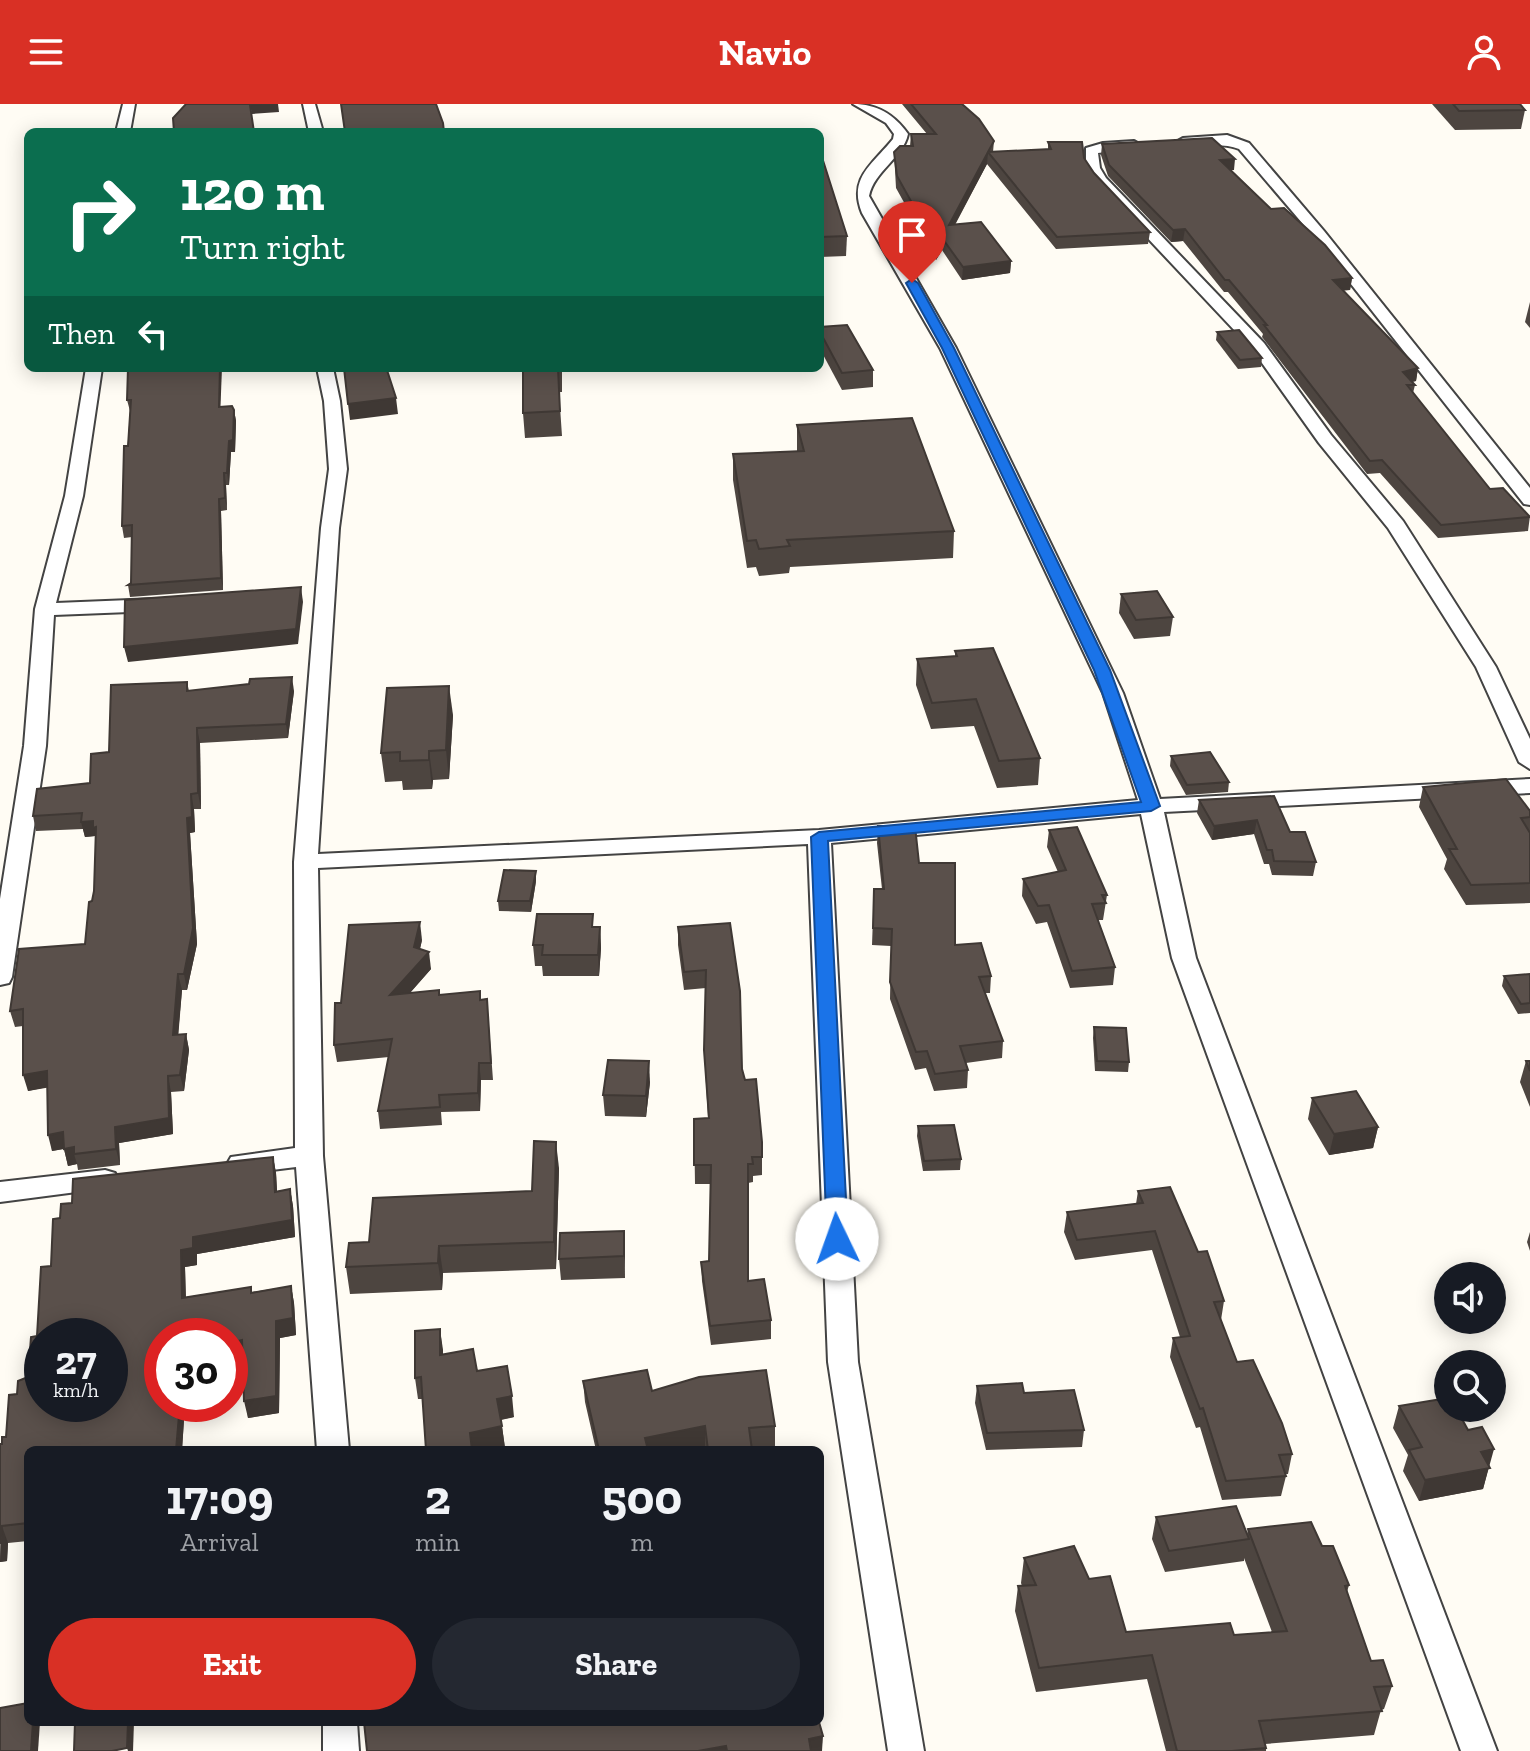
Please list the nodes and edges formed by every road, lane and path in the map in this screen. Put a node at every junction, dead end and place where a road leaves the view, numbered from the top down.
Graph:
1 (129, 104) edge
2 (309, 104) edge
3 (859, 104) edge
4 (124, 128) edge
5 (315, 128) edge
6 (1167, 143) edge
7 (1151, 144) edge
8 (94, 372) edge
9 (326, 372) edge
10 (1530, 500) edge
11 (169, 604) edge
12 (45, 609) junction
13 (1530, 762) edge
14 (1530, 786) edge
15 (1151, 806) junction
16 (819, 837) junction
17 (306, 862) junction
18 (0, 977) edge
19 (309, 1156) junction
20 (216, 1167) edge
21 (124, 1177) edge
22 (0, 1192) edge
23 (333, 1446) edge
24 (340, 1726) edge
25 (341, 1751) edge
26 (906, 1751) edge
27 (1479, 1751) edge

1 - 4 street
2 - 5 street
3 - 15 street
6 - 10 street
7 - 13 street
8 - 12 street
9 - 17 street
11 - 12 street
12 - 18 street
14 - 15 street
15 - 16 street
15 - 27 street
16 - 17 street
16 - 26 street
17 - 19 street
19 - 20 street
19 - 23 street
21 - 22 street
24 - 25 street

